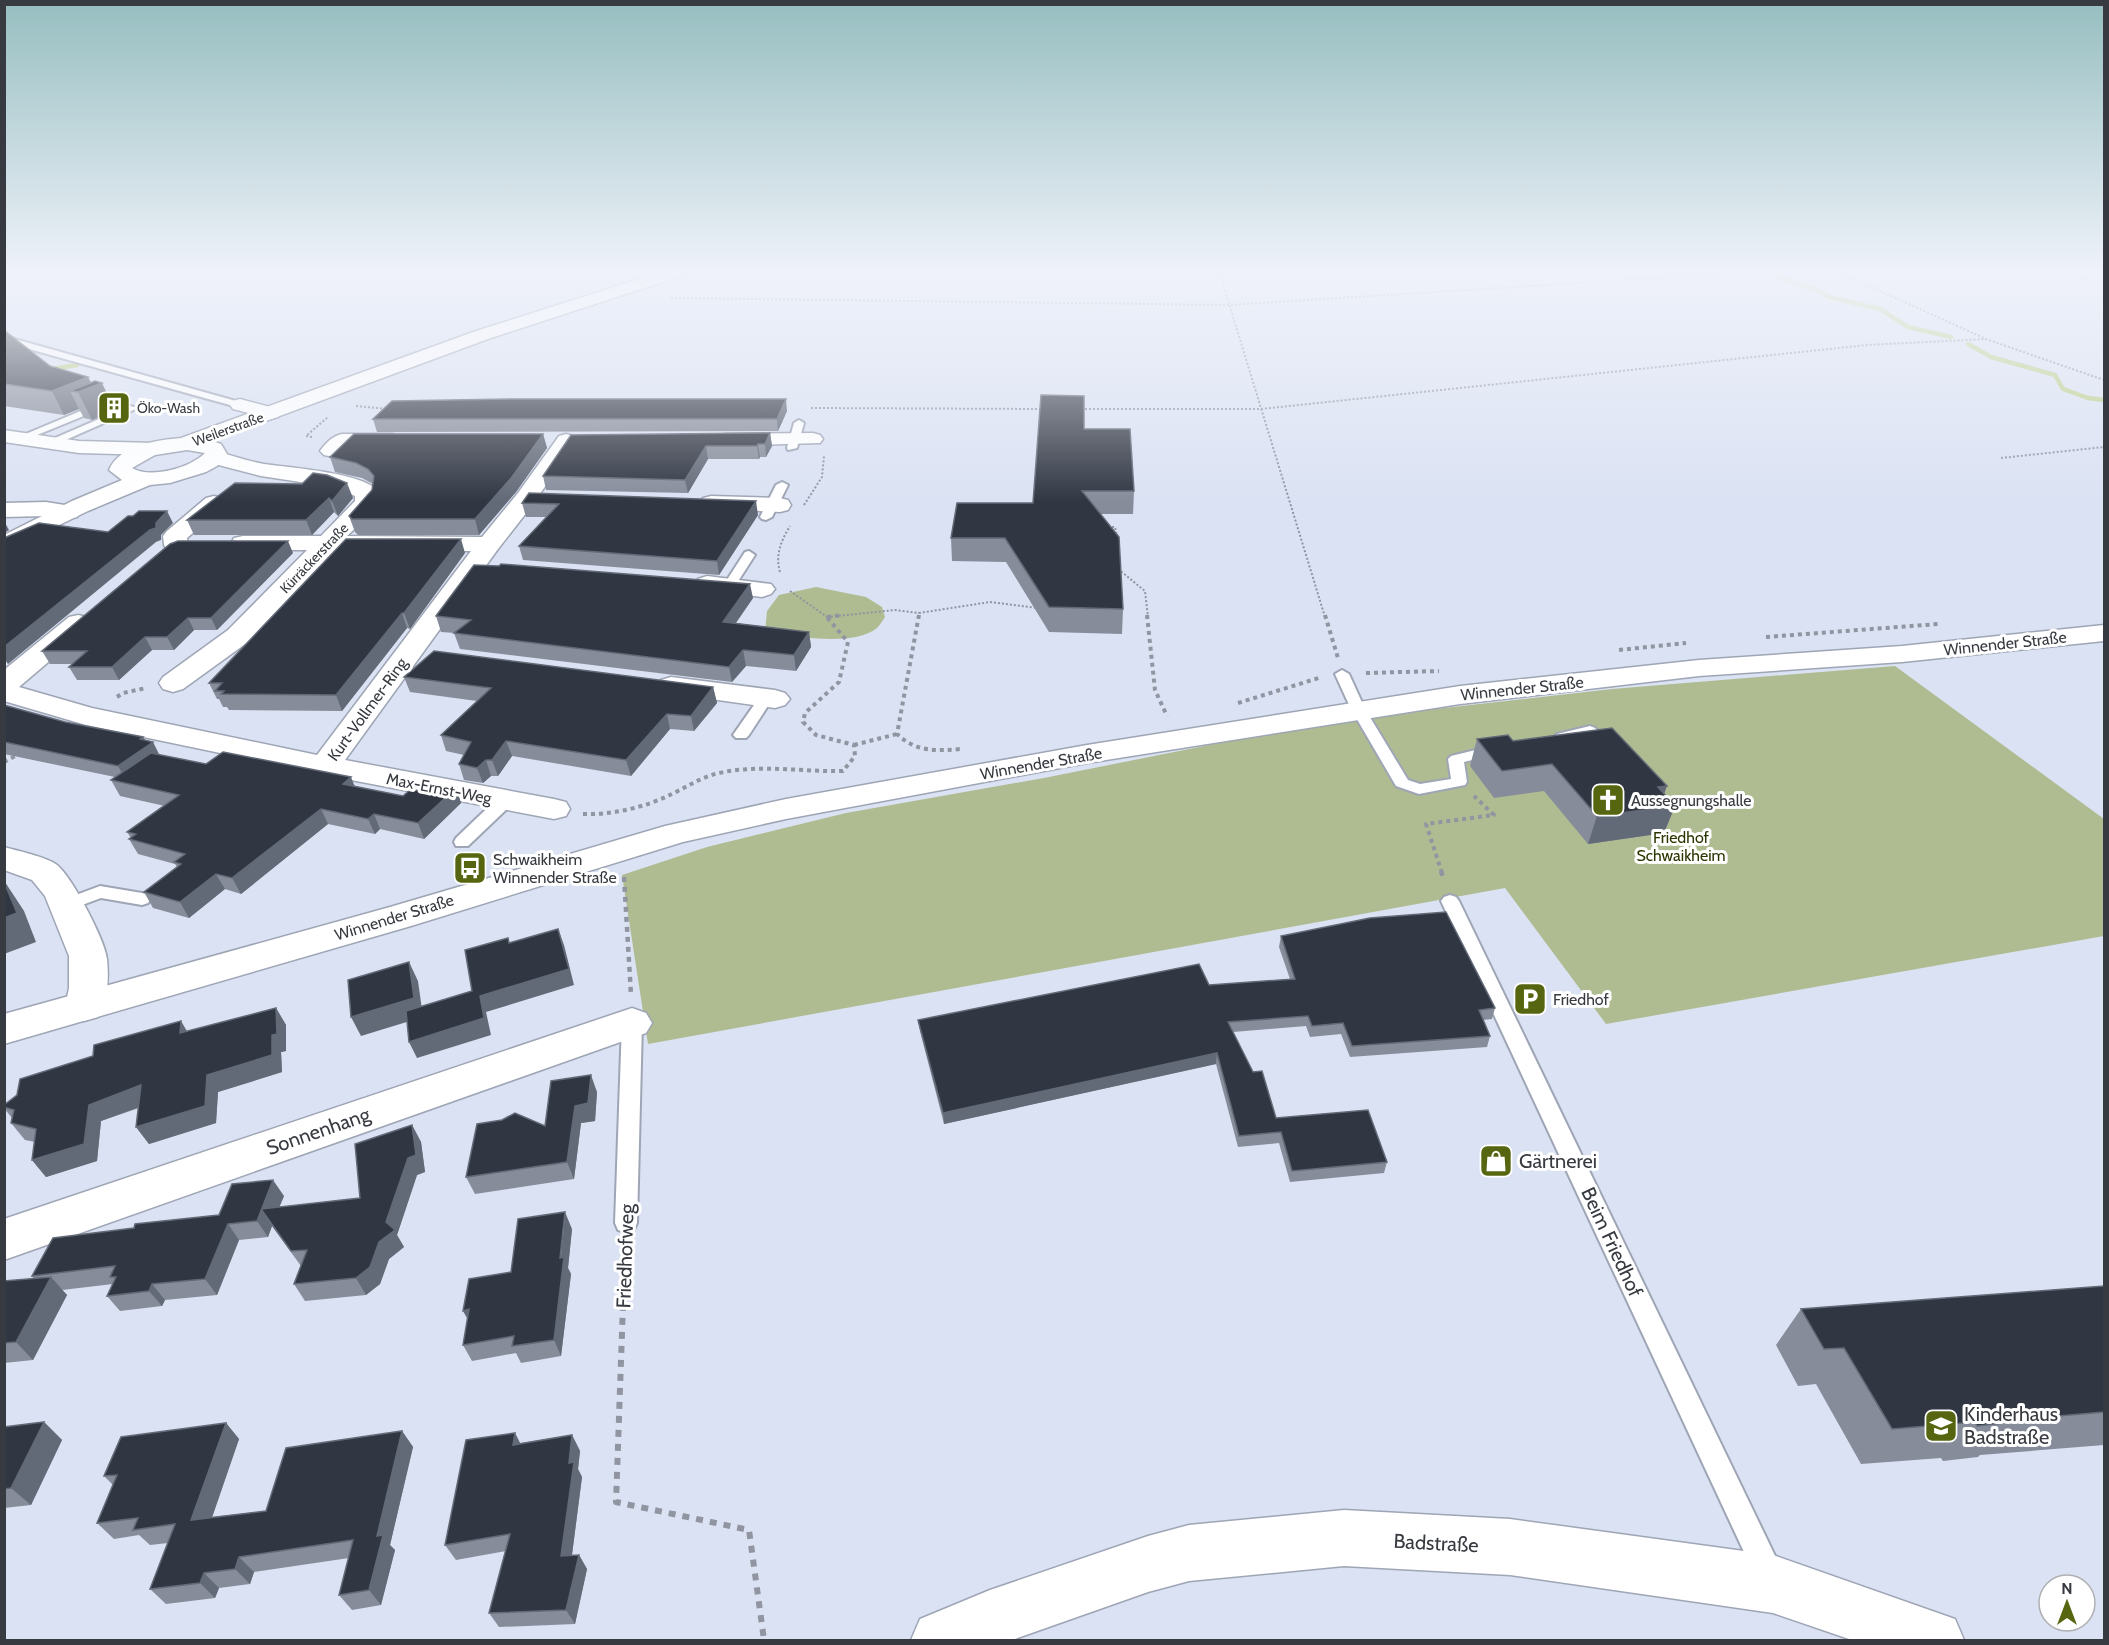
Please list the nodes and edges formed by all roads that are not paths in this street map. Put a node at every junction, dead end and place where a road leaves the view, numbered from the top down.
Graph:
1 (35, 348) edge
2 (446, 348) edge
3 (240, 405) joint
4 (271, 413) junction
5 (13, 437) edge
6 (804, 439) road end
7 (413, 440) edge
8 (543, 440) edge
9 (566, 440) junction
10 (589, 440) edge
11 (703, 440) edge
12 (52, 442) junction
13 (185, 444) junction
14 (79, 447) junction
15 (154, 449) junction
16 (331, 451) dead end
17 (214, 452) junction
18 (123, 470) junction
19 (190, 471) junction
20 (268, 471) junction
21 (147, 478) junction
22 (526, 498) junction
23 (549, 498) edge
24 (690, 502) edge
25 (214, 503) edge
26 (779, 507) road end
27 (74, 509) junction
28 (4, 510) edge
29 (330, 542) junction
30 (489, 544) junction
31 (4, 545) edge
32 (749, 555) dead end
33 (472, 566) junction
34 (503, 567) edge
35 (683, 582) edge
36 (777, 585) road end
37 (729, 586) junction
38 (96, 607) edge
39 (2104, 633) edge
40 (407, 655) junction
41 (439, 656) edge
42 (1342, 674) road end
43 (173, 683) road end
44 (649, 683) edge
45 (771, 698) joint
46 (1358, 709) junction
47 (1590, 730) edge
48 (741, 735) dead end
49 (1545, 740) edge
50 (1512, 747) edge
51 (325, 766) junction
52 (506, 800) junction
53 (554, 809) road end
54 (462, 842) dead end
55 (4, 858) edge
56 (142, 899) edge
57 (1450, 901) road end
58 (66, 904) junction
59 (84, 1007) junction
60 (633, 1023) joint
61 (4, 1029) edge
62 (626, 1223) road end
63 (4, 1240) edge
64 (1773, 1584) junction
65 (941, 1641) edge
66 (1934, 1641) edge

1 - 3 lane
2 - 4 street, Weilerstraße
3 - 4 street
4 - 13 street, Weilerstraße
4 - 17 street, Weilerstraße
5 - 12 street
5 - 12 lane
6 - 11 street
7 - 16 street
8 - 9 street
9 - 10 street
9 - 22 street, Kurt-Vollmer-Ring
12 - 14 street
13 - 15 street
13 - 17 street, Kürräckerstraße
14 - 15 street
14 - 18 street
15 - 18 street
17 - 19 street, Weilerstraße
17 - 20 street, Kürräckerstraße
18 - 21 street
18 - 27 street
19 - 20 street, Kürräckerstraße
19 - 21 street
20 - 29 street, Kürräckerstraße
21 - 27 street
22 - 23 street
22 - 30 street, Kurt-Vollmer-Ring
24 - 26 street
25 - 29 street
27 - 28 street
27 - 31 street
29 - 30 street
29 - 43 street, Kürräckerstraße
30 - 33 street, Kurt-Vollmer-Ring
32 - 37 lane
33 - 34 street
33 - 40 street, Kurt-Vollmer-Ring
35 - 37 street
36 - 37 street
38 - 51 street, Kurt-Vollmer-Ring
39 - 46 street, Winnender Straße
40 - 41 street
40 - 51 street, Kurt-Vollmer-Ring
42 - 46 lane
44 - 45 street
45 - 48 lane
46 - 50 lane
46 - 59 street, Winnender Straße
47 - 49 lane
51 - 52 street, Max-Ernst-Weg
52 - 53 street, Max-Ernst-Weg
52 - 54 lane
55 - 58 street
56 - 58 lane
57 - 64 lane, Beim Friedhof
58 - 59 street
59 - 61 street, Winnender Straße
60 - 62 lane, Friedhofweg
60 - 63 street, Sonnenhang
64 - 65 street, Badstraße
64 - 66 street, Badstraße

